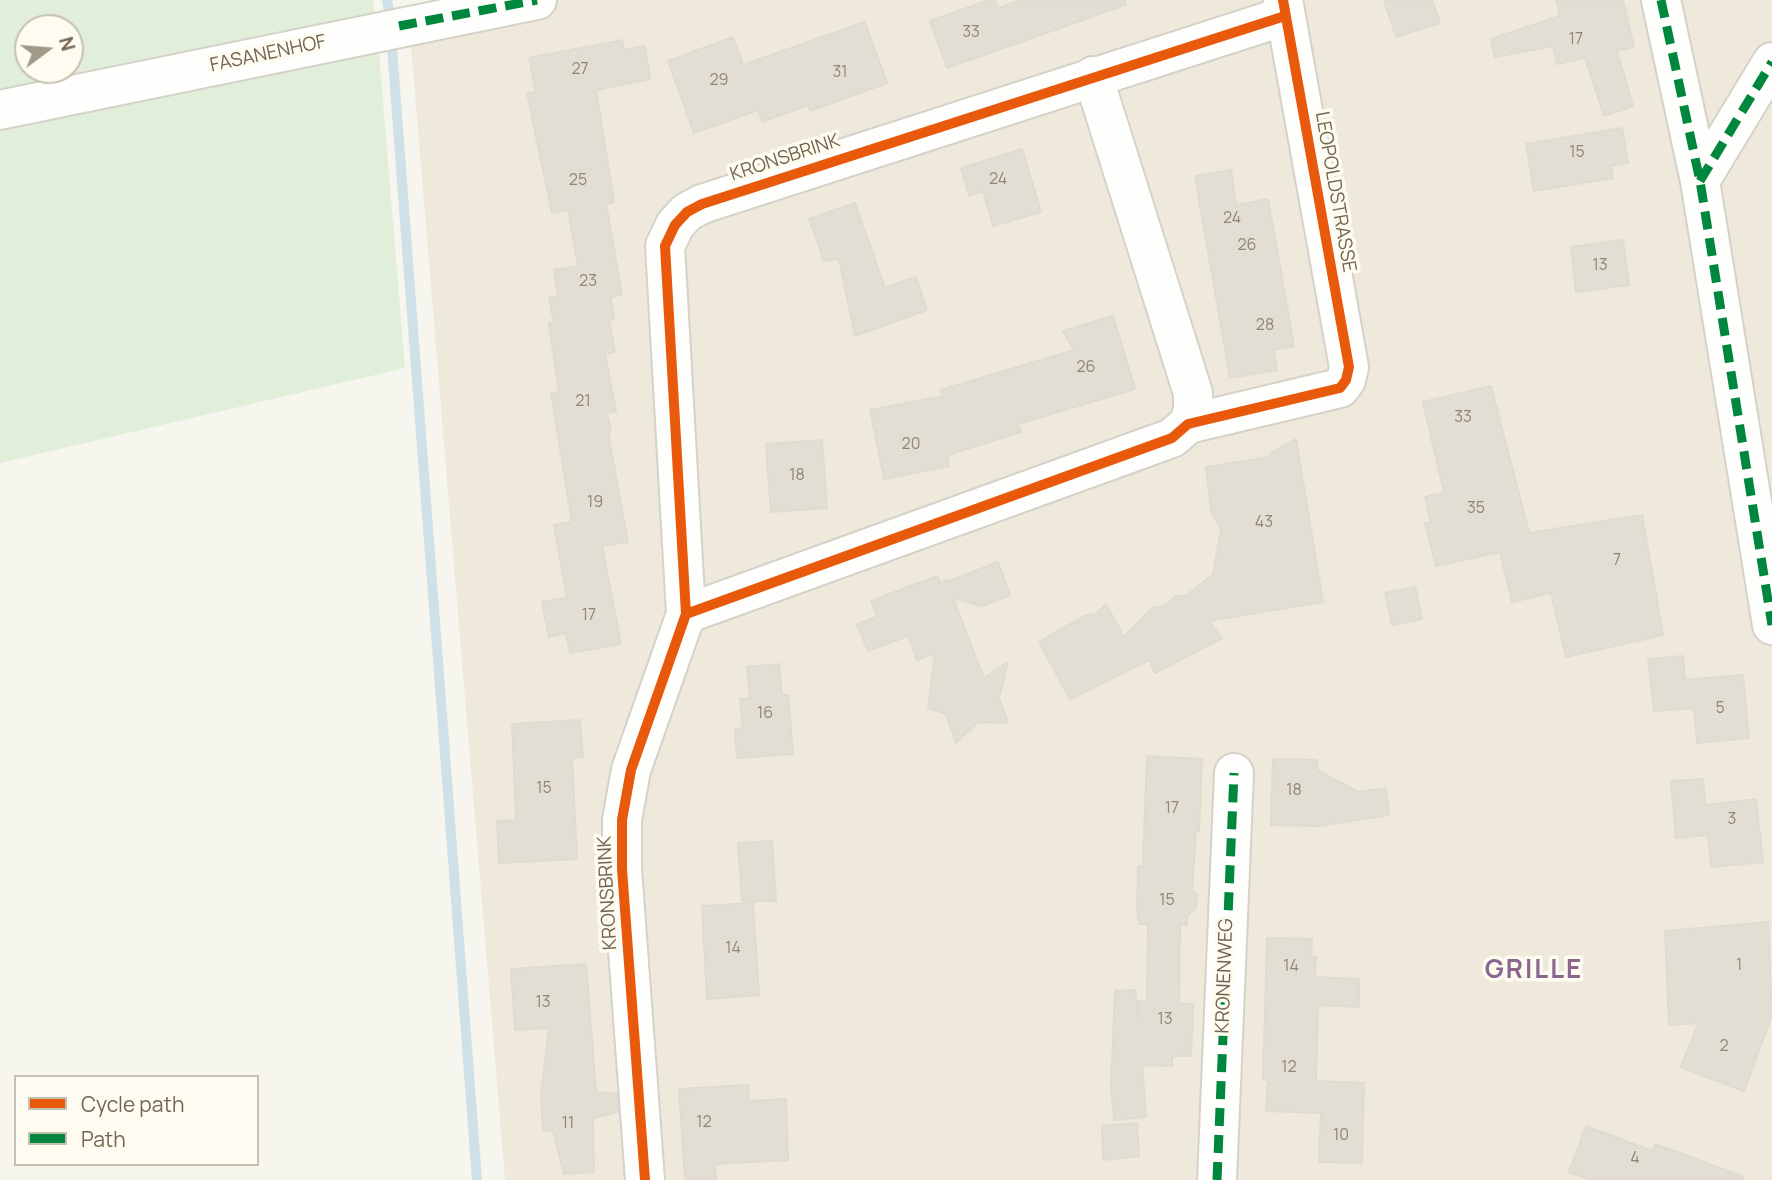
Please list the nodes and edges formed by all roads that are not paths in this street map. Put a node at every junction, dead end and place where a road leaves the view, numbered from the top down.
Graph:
1 (537, 0) edge
2 (1661, 0) edge
3 (1284, 8) edge
4 (1772, 62) edge
5 (1093, 76) junction
6 (0, 110) edge
7 (1700, 181) junction
8 (1188, 424) junction
9 (686, 614) junction
10 (1772, 625) edge
11 (1234, 773) dead end
12 (645, 1180) edge
13 (1217, 1180) edge

1 - 6 street, FASANENHOF
2 - 7 street
3 - 5 street, KRONSBRINK
3 - 8 street, LEOPOLDSTRASSE
4 - 7 street
5 - 8 street
5 - 9 street, KRONSBRINK
7 - 10 street
8 - 9 street
9 - 12 street, KRONSBRINK
11 - 13 street, KRONENWEG

